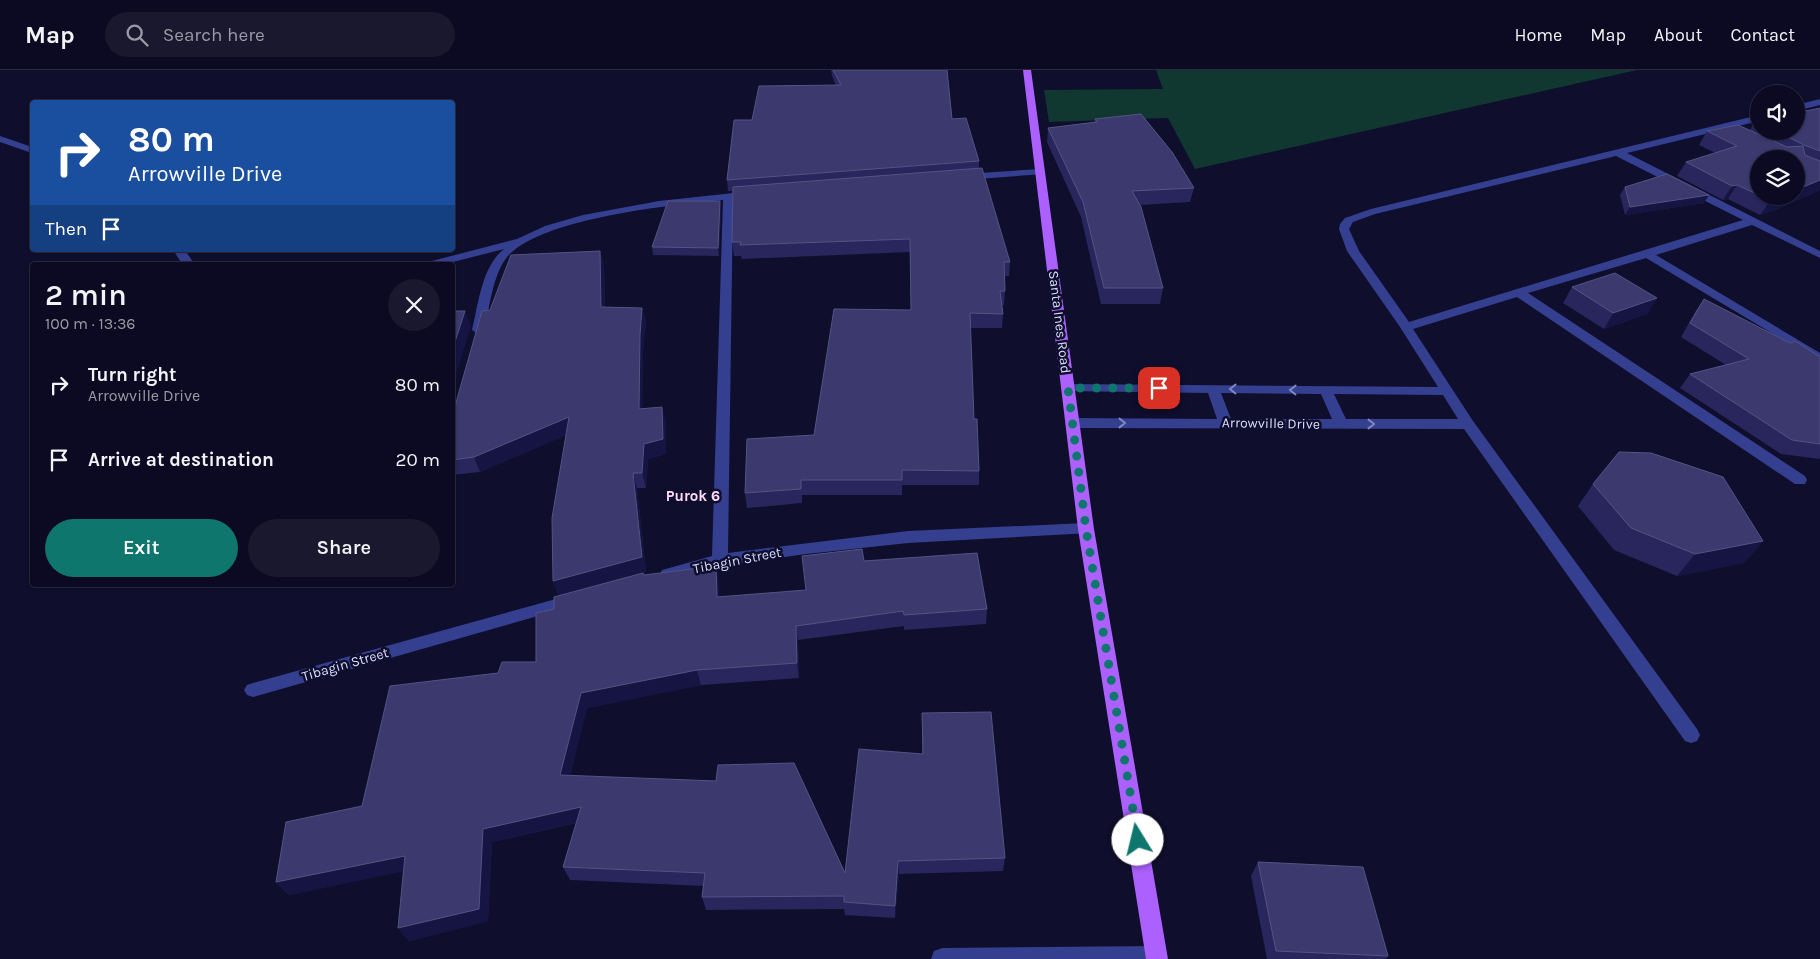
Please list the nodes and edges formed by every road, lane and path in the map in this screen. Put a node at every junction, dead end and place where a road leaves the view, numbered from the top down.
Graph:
1 (1027, 70) edge
2 (1818, 104) edge
3 (1805, 106) edge
4 (1750, 120) edge
5 (1720, 128) junction
6 (1736, 136) edge
7 (0, 139) edge
8 (30, 149) edge
9 (1619, 153) junction
10 (1040, 172) junction
11 (952, 178) edge
12 (767, 193) edge
13 (728, 196) junction
14 (1752, 221) junction
15 (517, 241) junction
16 (1649, 255) junction
17 (1820, 255) edge
18 (439, 262) edge
19 (1518, 292) junction
20 (1406, 327) junction
21 (474, 346) edge
22 (1820, 358) edge
23 (1068, 388) junction
24 (1213, 388) junction
25 (1326, 391) junction
26 (1446, 392) junction
27 (1225, 422) junction
28 (1073, 423) junction
29 (1341, 423) junction
30 (1468, 424) junction
31 (1800, 480) dead end
32 (1086, 529) junction
33 (720, 560) junction
34 (654, 578) edge
35 (587, 596) edge
36 (253, 690) dead end
37 (1692, 735) dead end
38 (1157, 958) edge
39 (942, 959) edge

1 - 10 main road, Santa Ines Road
2 - 3 street
4 - 5 street
5 - 6 street
5 - 9 street
7 - 8 street
9 - 14 street
9 - 20 street
10 - 11 street
10 - 23 main road, Santa Ines Road
12 - 13 street
13 - 15 street
13 - 33 street
14 - 16 street
14 - 17 street
15 - 18 street
15 - 21 street
16 - 19 street
16 - 22 street
19 - 20 street
19 - 31 street
20 - 26 street
23 - 24 street
23 - 28 main road, Santa Ines Road
25 -> 24 street
24 - 27 street
25 - 26 street
25 - 29 street
26 - 30 street
28 -> 27 street, Arrowville Drive
27 - 29 street, Arrowville Drive
28 - 32 main road, Santa Ines Road
29 -> 30 street, Arrowville Drive
30 - 37 street
32 - 33 street, Tibagin Street
32 - 38 main road, Santa Ines Road
33 - 34 street, Tibagin Street
35 - 36 street, Tibagin Street
38 - 39 street

